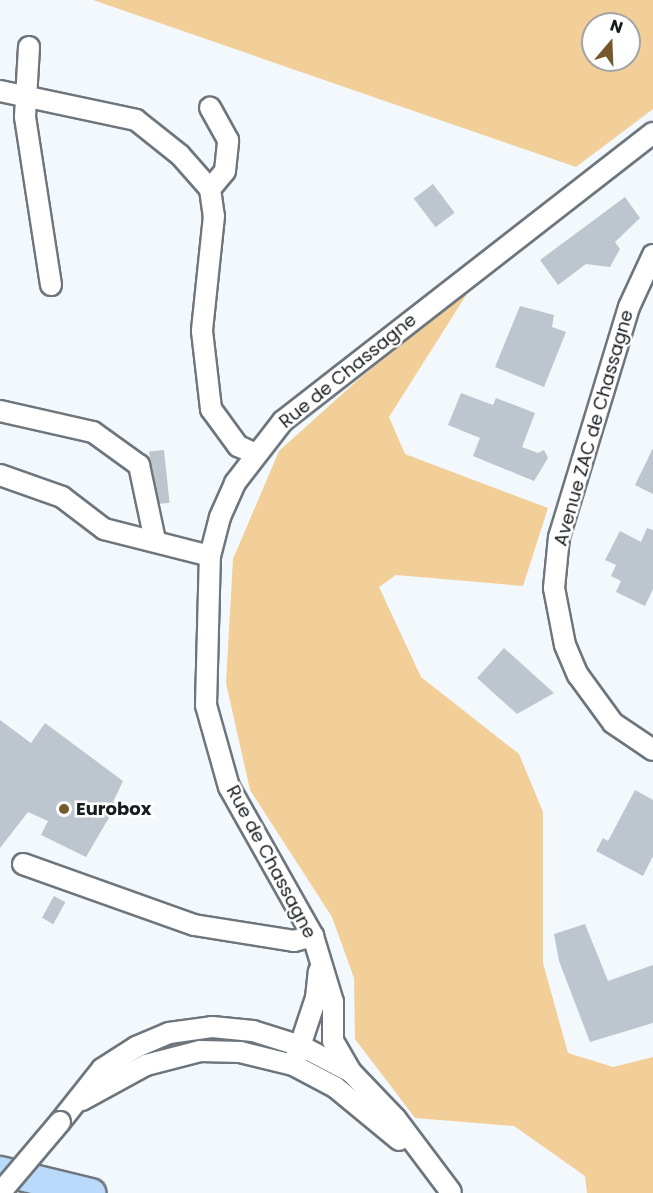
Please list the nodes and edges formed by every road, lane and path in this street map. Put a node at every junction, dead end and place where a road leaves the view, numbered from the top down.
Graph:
1 (29, 47) dead end
2 (0, 91) edge
3 (25, 96) junction
4 (210, 108) dead end
5 (653, 133) edge
6 (210, 189) junction
7 (653, 255) edge
8 (51, 285) dead end
9 (0, 411) edge
10 (256, 454) junction
11 (0, 475) edge
12 (155, 540) junction
13 (210, 556) junction
14 (651, 744) edge
15 (22, 864) dead end
16 (313, 936) junction
17 (319, 968) junction
18 (333, 1041) junction
19 (297, 1056) junction
20 (319, 1056) junction
21 (351, 1072) junction
22 (65, 1115) junction
23 (0, 1164) edge
24 (0, 1171) edge
25 (452, 1192) edge
26 (0, 1193) edge
27 (89, 1193) edge

1 - 3 street
2 - 3 street
3 - 6 street
3 - 8 street
4 - 6 street
5 - 10 street, Rue de Chassagne
6 - 10 street
7 - 14 street, Avenue ZAC de Chassagne
9 - 12 street
10 - 13 street, Rue de Chassagne
11 - 12 street
12 - 13 street
13 - 16 street, Rue de Chassagne
15 - 16 street
16 - 17 street, Rue de Chassagne
17 - 18 street, Rue de Chassagne
17 - 19 street, Rue de Chassagne
18 - 20 street
18 - 21 street
19 - 20 street
19 - 22 street
19 - 22 street
19 - 25 street
20 - 21 street
21 - 25 street
22 - 26 street, bridge
23 - 27 highway
24 - 27 highway

